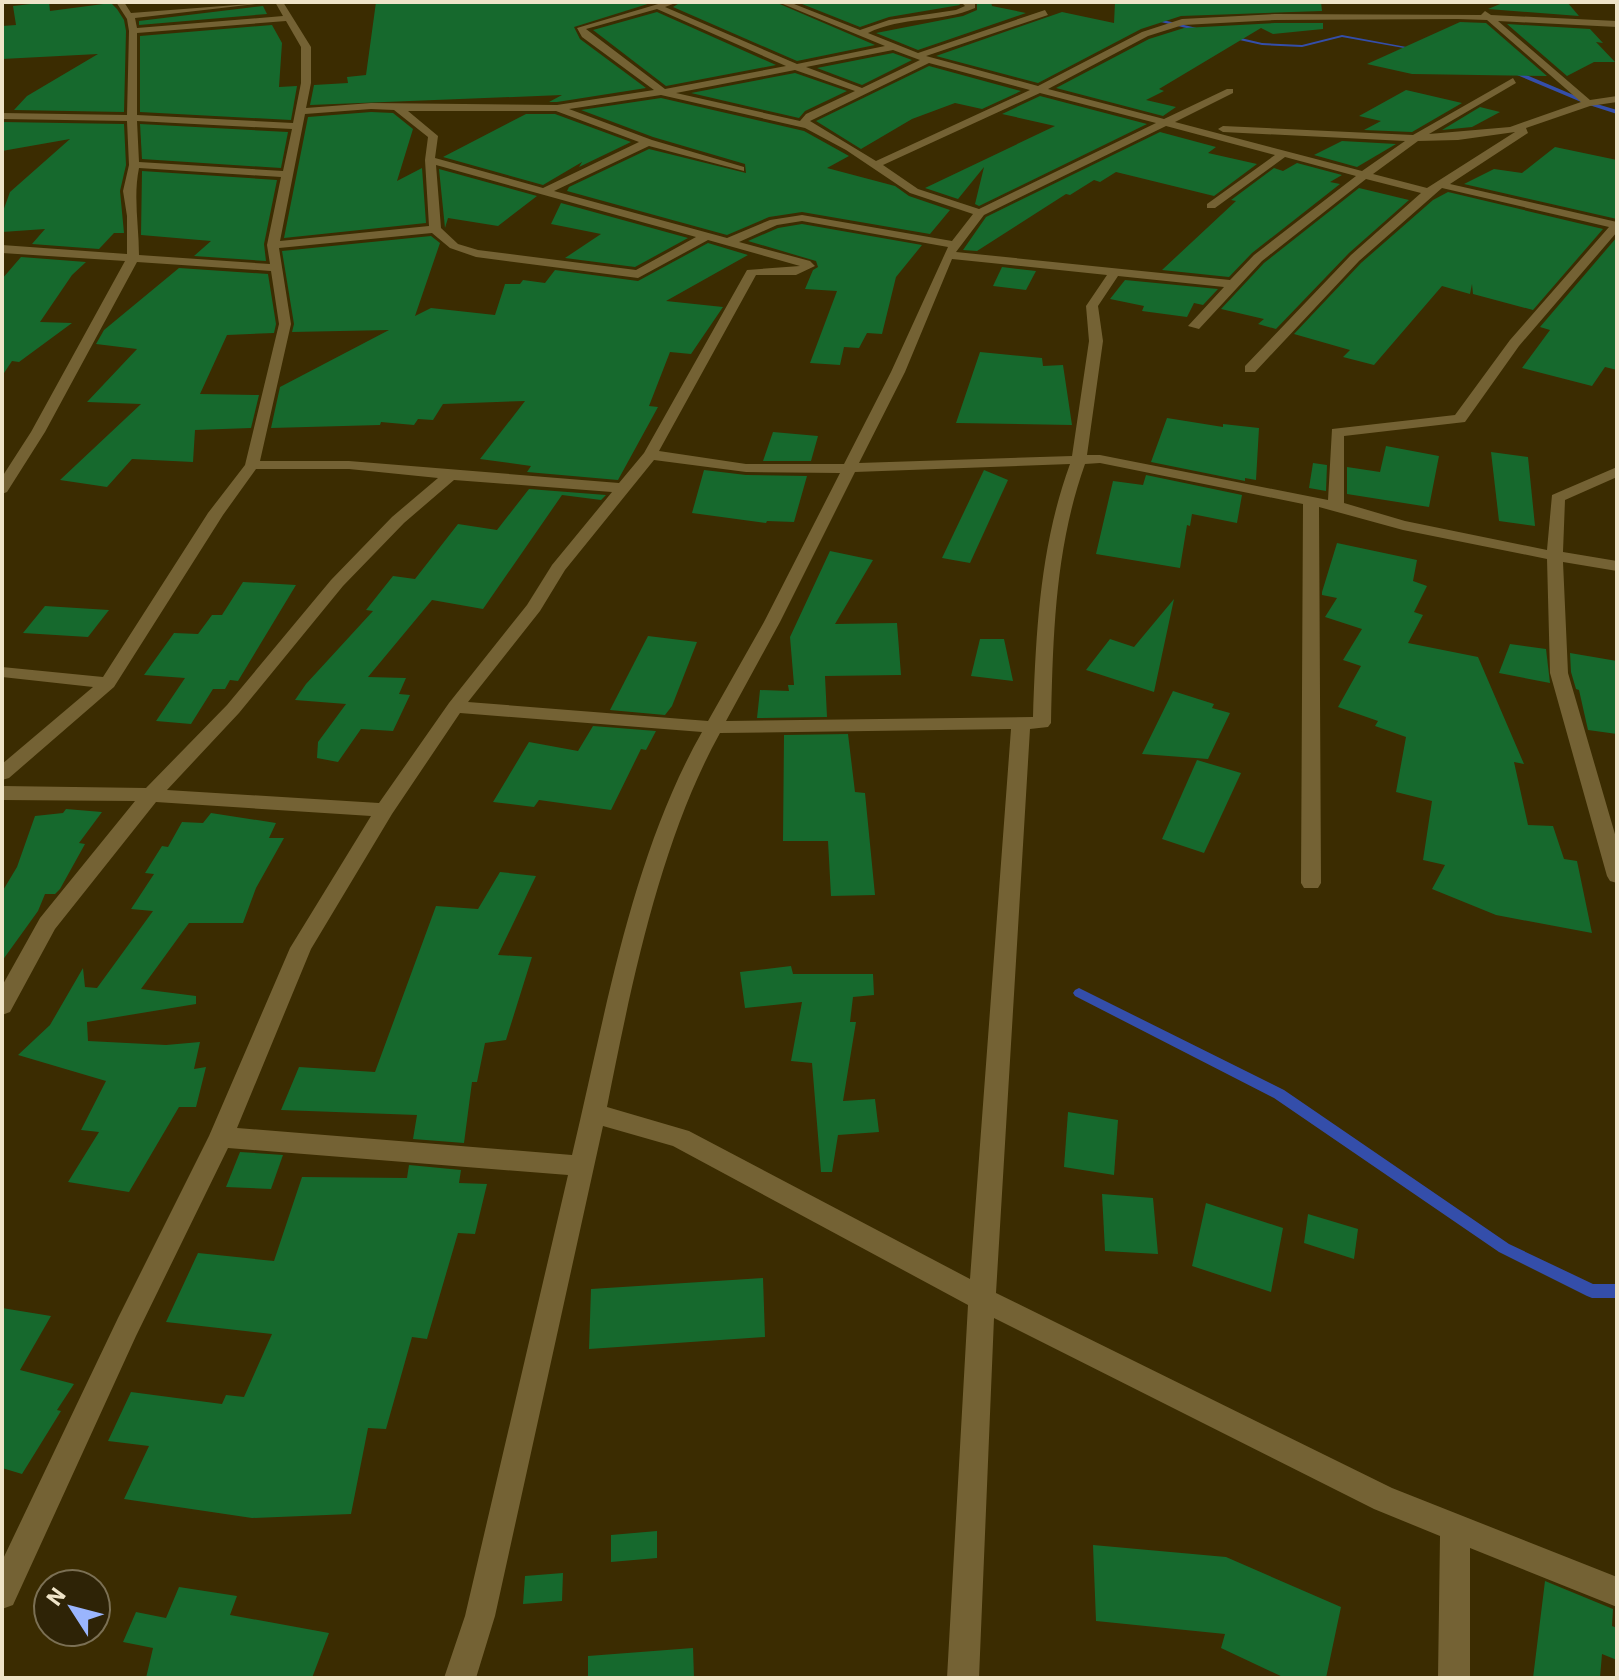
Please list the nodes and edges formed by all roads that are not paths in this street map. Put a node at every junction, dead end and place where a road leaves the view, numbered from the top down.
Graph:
1 (120, 2) edge
2 (270, 2) edge
3 (279, 2) edge
4 (643, 2) edge
5 (674, 2) edge
6 (782, 2) edge
7 (965, 2) edge
8 (1369, 2) edge
9 (1468, 3) edge
10 (657, 6) junction
11 (1045, 13) dead end
12 (127, 16) junction
13 (1488, 16) junction
14 (1395, 17) junction
15 (288, 18) junction
16 (1616, 25) edge
17 (133, 31) junction
18 (861, 33) junction
19 (894, 47) junction
20 (923, 58) junction
21 (796, 67) junction
22 (1513, 81) dead end
23 (1038, 90) junction
24 (863, 91) junction
25 (1230, 91) dead end
26 (664, 93) junction
27 (1617, 99) edge
28 (1588, 103) junction
29 (394, 107) junction
30 (480, 108) junction
31 (557, 108) junction
32 (299, 111) junction
33 (2, 116) edge
34 (132, 118) junction
35 (453, 120) dead end
36 (1537, 122) junction
37 (1165, 123) junction
38 (295, 126) junction
39 (808, 126) junction
40 (443, 128) dead end
41 (1187, 129) junction
42 (433, 136) junction
43 (1417, 137) junction
44 (648, 142) junction
45 (1283, 154) junction
46 (430, 160) junction
47 (134, 165) junction
48 (875, 165) junction
49 (740, 169) dead end
50 (286, 174) junction
51 (1364, 175) junction
52 (1442, 185) junction
53 (545, 191) junction
54 (1429, 192) junction
55 (1211, 206) dead end
56 (980, 213) junction
57 (1617, 225) edge
58 (435, 229) junction
59 (709, 235) junction
60 (731, 241) junction
61 (273, 245) junction
62 (2, 249) edge
63 (951, 250) junction
64 (133, 258) junction
65 (274, 268) junction
66 (1116, 270) junction
67 (1233, 284) junction
68 (1194, 326) dead end
69 (1250, 369) dead end
70 (650, 455) junction
71 (1079, 459) junction
72 (252, 465) junction
73 (849, 469) junction
74 (1617, 471) edge
75 (451, 475) junction
76 (624, 488) junction
77 (2, 489) edge
78 (1311, 501) junction
79 (1336, 506) junction
80 (1555, 556) junction
81 (1617, 566) edge
82 (2, 672) edge
83 (108, 683) junction
84 (455, 707) junction
85 (1021, 724) junction
86 (714, 727) junction
87 (2, 774) edge
88 (2, 793) edge
89 (151, 795) junction
90 (384, 810) junction
91 (1617, 876) edge
92 (1311, 883) dead end
93 (2, 1006) edge
94 (594, 1113) junction
95 (221, 1137) junction
96 (580, 1166) junction
97 (982, 1299) junction
98 (1455, 1527) junction
99 (1617, 1592) edge
100 (2, 1594) edge
101 (460, 1678) edge
102 (963, 1678) edge
103 (1454, 1678) edge

1 - 12 street
2 - 12 street
3 - 15 street
4 - 10 street
5 - 10 street
6 - 18 street
7 - 18 street
8 - 14 street
9 - 13 street
10 - 21 street
10 - 26 street
11 - 20 street
12 - 17 street
13 - 14 street
13 - 16 street
13 - 28 street
14 - 23 street
15 - 17 street
15 - 32 street
17 - 34 street
18 - 19 street
19 - 20 street
19 - 21 street
20 - 23 street
20 - 24 street
21 - 24 street
21 - 26 street
22 - 43 street
23 - 37 street
23 - 48 street
24 - 39 street
25 - 37 street
26 - 31 street
26 - 39 street
27 - 28 street
28 - 36 street
29 - 30 street
29 - 32 street
29 - 42 street
30 - 31 street
30 - 35 street
31 - 44 street
32 - 38 street
33 - 34 street
34 - 38 street
34 - 47 street
36 - 43 street
36 - 52 street
37 - 41 street
37 - 56 street
38 - 50 street
39 - 48 street
40 - 42 street
41 - 43 street
41 - 45 street
42 - 46 street
43 - 51 street
44 - 49 street
44 - 53 street
45 - 51 street
45 - 55 street
46 - 53 street
46 - 58 street
47 - 50 street
47 - 64 street
48 - 56 street
50 - 61 street
51 - 54 street
51 - 67 street
52 - 54 street
52 - 57 street
53 - 59 street
54 - 69 street
56 - 63 street
57 - 79 street
58 - 59 street
58 - 61 street
59 - 60 street
60 - 63 street
60 - 70 street
61 - 65 street
62 - 64 street
63 - 66 street
63 - 73 street
64 - 65 street
64 - 77 street
65 - 72 street
66 - 67 street
66 - 71 street
67 - 68 street
70 - 73 street
70 - 76 street
71 - 73 street
71 - 78 street
71 - 85 street
72 - 75 street
72 - 83 street
73 - 86 street
74 - 80 street
75 - 76 street
75 - 89 street
76 - 84 street
78 - 79 street
78 - 92 street
79 - 80 street
80 - 81 street
80 - 91 street
82 - 83 street
83 - 87 street
84 - 86 street
84 - 90 street
85 - 86 street
85 - 97 street
86 - 94 street
88 - 89 street
89 - 90 street
89 - 93 street
90 - 95 street
94 - 96 street
94 - 97 street
95 - 96 street
95 - 100 street
96 - 101 street
97 - 98 street
97 - 102 street
98 - 99 street
98 - 103 street

